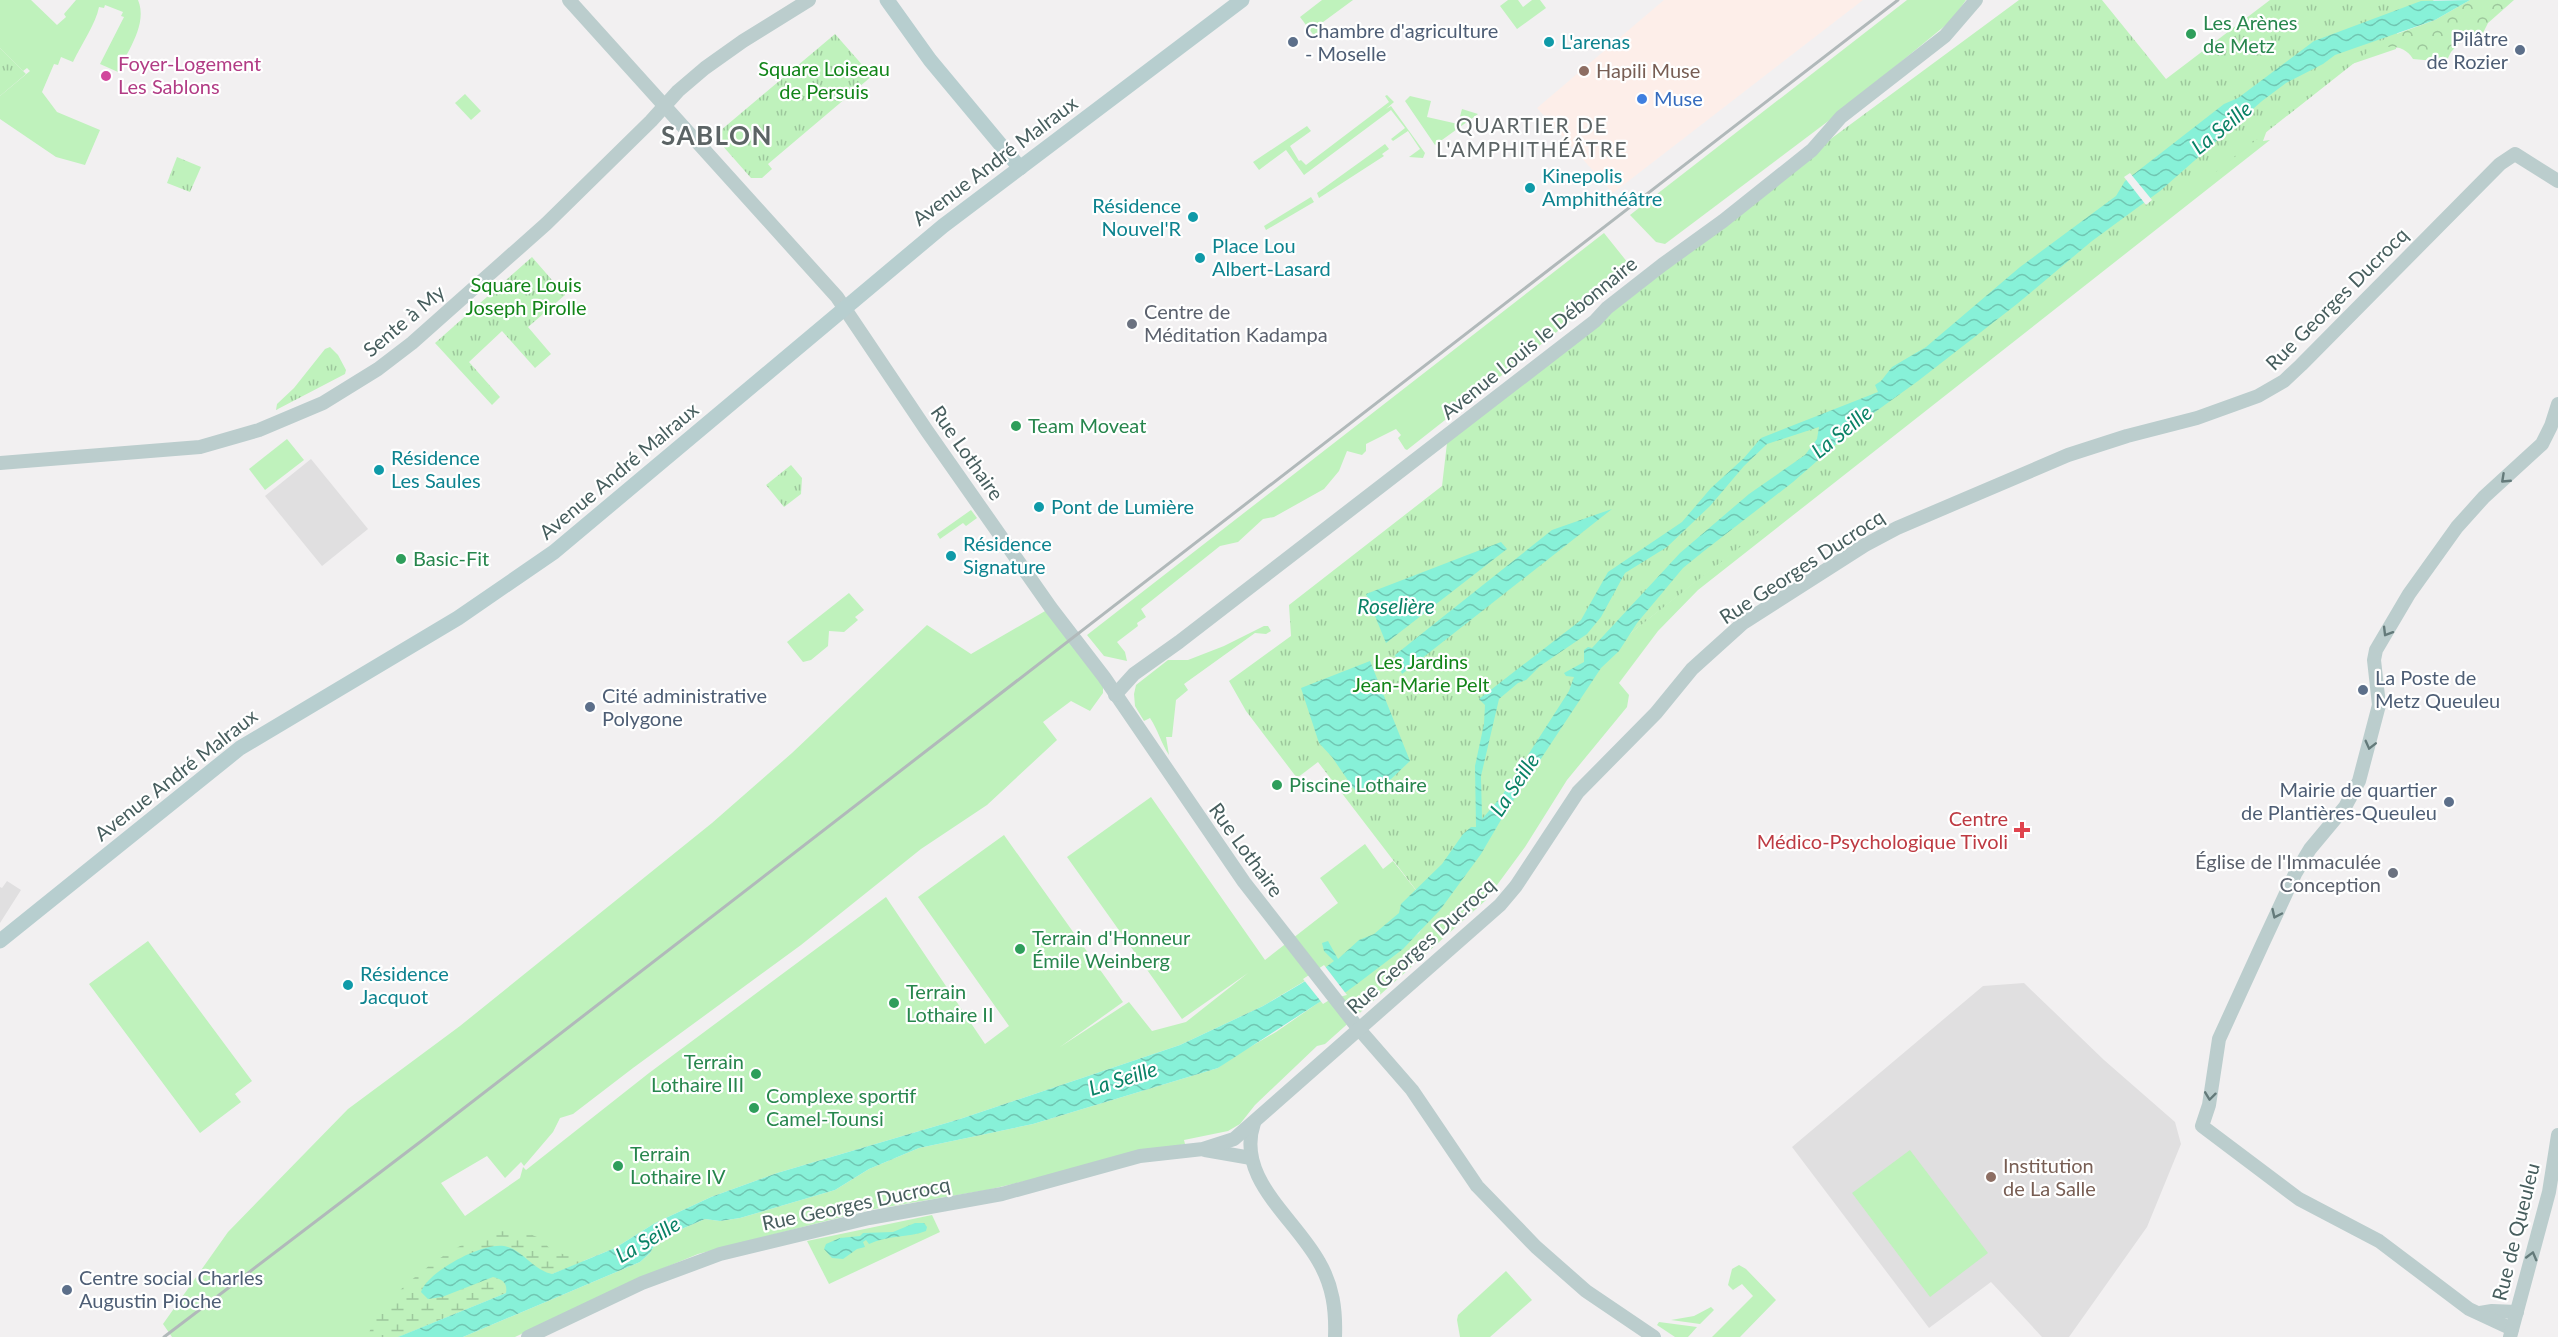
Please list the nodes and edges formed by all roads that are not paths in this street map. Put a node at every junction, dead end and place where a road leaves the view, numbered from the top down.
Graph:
1 (569, 0) edge
2 (809, 0) edge
3 (887, 0) edge
4 (1242, 0) edge
5 (1976, 0) edge
6 (665, 106) junction
7 (1020, 168) junction
8 (2558, 181) edge
9 (845, 308) junction
10 (2558, 404) edge
11 (0, 463) edge
12 (1116, 694) junction
13 (0, 941) edge
14 (1358, 1028) junction
15 (1254, 1123) junction
16 (2558, 1135) edge
17 (1203, 1149) junction
18 (1251, 1158) junction
19 (2517, 1312) junction
20 (2480, 1313) junction
21 (2511, 1333) edge
22 (528, 1337) edge
23 (1335, 1337) edge
24 (1654, 1337) edge

1 - 6 street, Rue Lothaire
2 - 6 street, Sente à My
3 - 7 main road
4 - 7 main road, Avenue André Malraux
5 - 12 street, Avenue Louis le Débonnaire
6 - 9 street, Rue Lothaire
6 - 11 street, Sente à My
7 - 9 main road, Avenue André Malraux
8 - 14 street, Rue Georges Ducrocq
9 - 12 street, Rue Lothaire
9 - 13 main road, Avenue André Malraux
10 -> 20 street
12 - 14 street, Rue Lothaire
14 - 15 street, Rue Georges Ducrocq
14 - 24 street, Rue Lothaire
15 - 17 street, Rue Georges Ducrocq
15 - 18 street
19 -> 16 street, Rue de Queuleu
17 - 18 street, Rue Georges Ducrocq
17 - 22 street, Rue Georges Ducrocq
18 - 23 street
19 - 20 street
19 - 21 street, Rue de Queuleu
20 - 21 street

